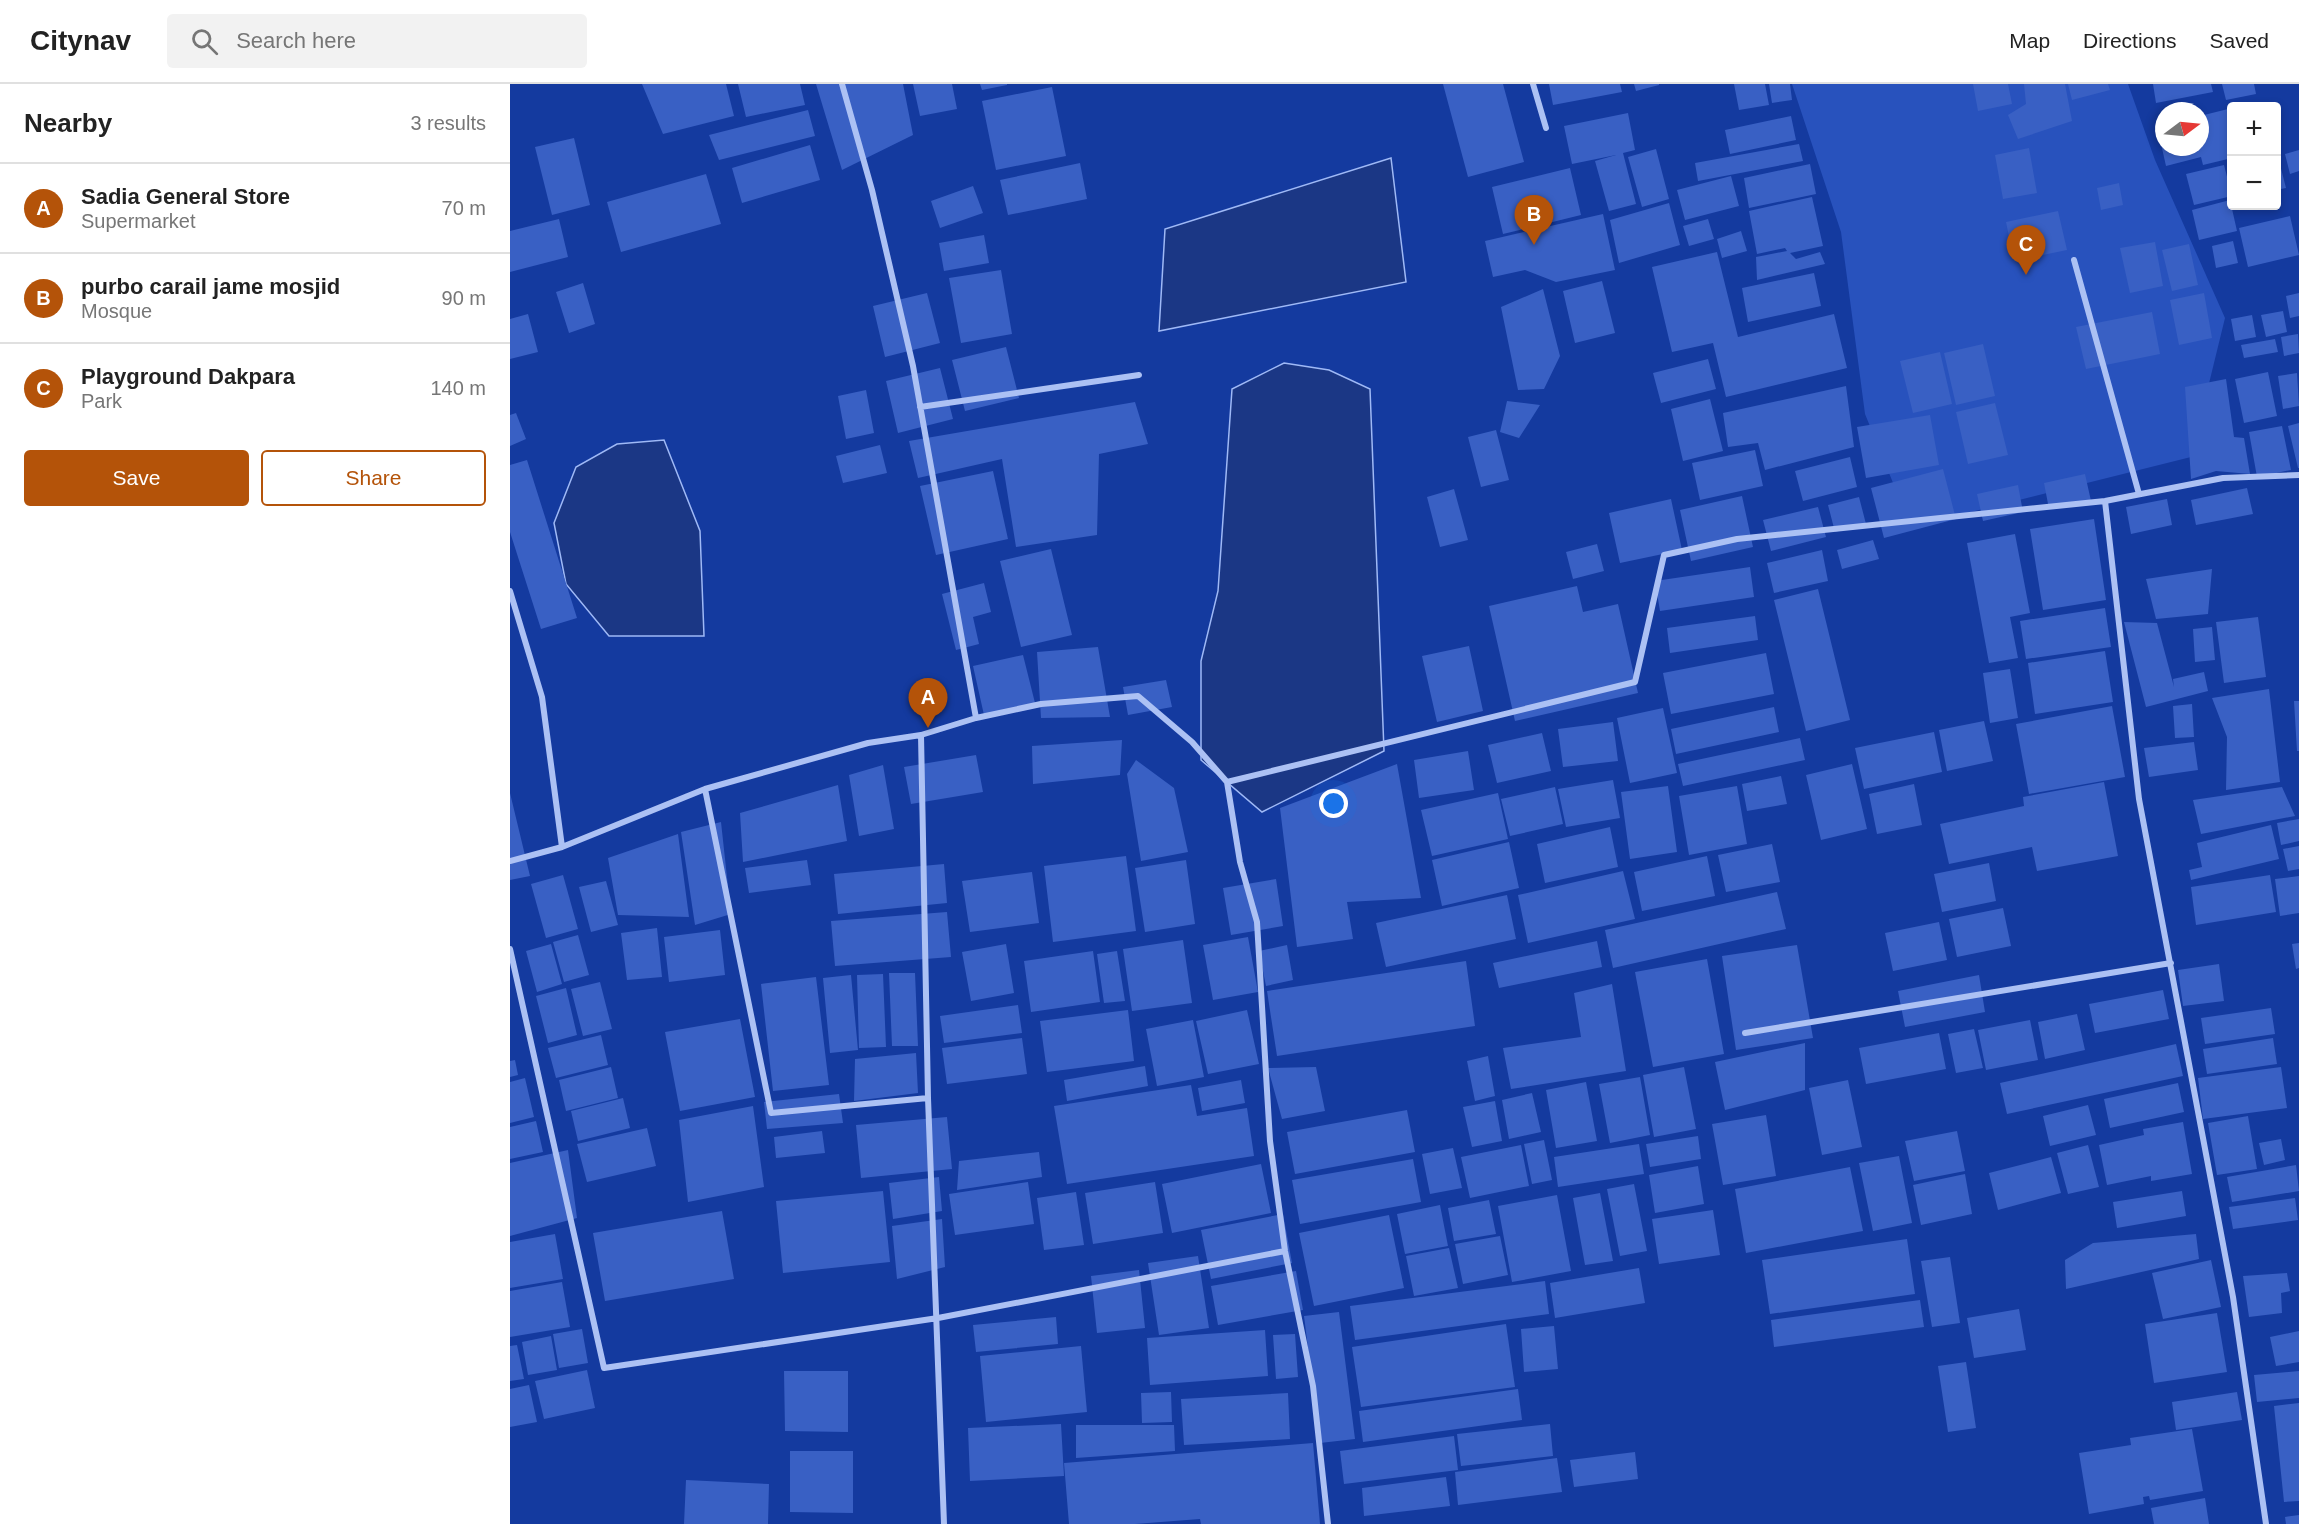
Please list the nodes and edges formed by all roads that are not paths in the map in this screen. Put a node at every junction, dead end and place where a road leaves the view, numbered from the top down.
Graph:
1 (842, 84) edge
2 (1533, 84) edge
3 (1546, 128) dead end
4 (2074, 260) dead end
5 (1139, 375) dead end
6 (920, 407) junction
7 (2299, 475) edge
8 (2139, 494) junction
9 (2105, 501) junction
10 (510, 591) edge
11 (976, 718) junction
12 (921, 735) junction
13 (1227, 782) junction
14 (705, 789) junction
15 (562, 847) junction
16 (510, 861) edge
17 (510, 949) edge
18 (2171, 963) junction
19 (1745, 1033) dead end
20 (928, 1098) junction
21 (1285, 1251) junction
22 (938, 1318) junction
23 (944, 1524) edge
24 (1328, 1524) edge
25 (2266, 1524) edge

1 - 6 street
2 - 3 street
4 - 8 street
5 - 6 street
6 - 11 street
7 - 8 street
8 - 9 street
9 - 13 street
9 - 18 street
10 - 15 street
11 - 12 street
11 - 13 street
12 - 14 street
12 - 20 street
13 - 21 street
14 - 15 street
14 - 20 street
15 - 16 street
17 - 22 street
18 - 19 street
18 - 25 street
20 - 22 street
21 - 22 street
21 - 24 street
22 - 23 street

